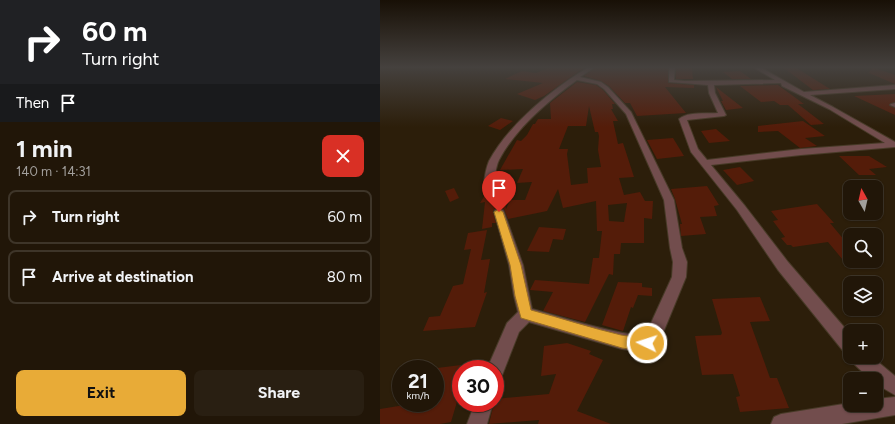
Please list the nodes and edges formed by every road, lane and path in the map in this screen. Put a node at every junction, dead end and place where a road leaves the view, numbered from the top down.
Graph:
1 (566, 87) edge
2 (604, 87) edge
3 (711, 87) edge
4 (788, 87) edge
5 (895, 87) edge
6 (805, 94) junction
7 (895, 145) edge
8 (705, 163) junction
9 (489, 182) dead end
10 (499, 212) dead end
11 (526, 314) junction
12 (843, 338) edge
13 (500, 360) edge
14 (867, 364) edge
15 (895, 386) edge
16 (895, 406) edge
17 (481, 412) edge
18 (477, 424) edge
19 (781, 424) edge

1 - 9 street
2 - 11 street
3 - 8 street
4 - 6 street
5 - 6 street
6 - 7 street
7 - 8 street
8 - 12 street
10 - 11 street
11 - 13 street
14 - 15 street
16 - 19 street
17 - 18 street

